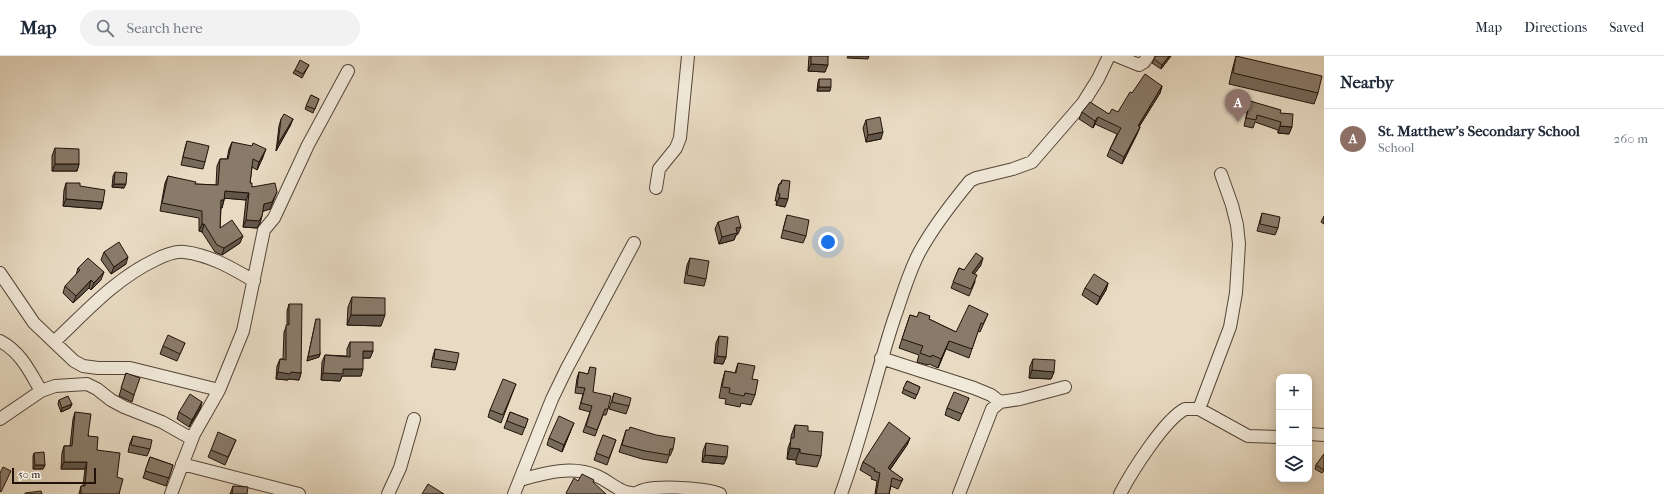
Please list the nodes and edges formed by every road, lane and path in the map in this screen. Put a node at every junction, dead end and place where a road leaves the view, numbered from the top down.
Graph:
1 (688, 56) edge
2 (1109, 56) edge
3 (1117, 56) edge
4 (1148, 56) edge
5 (348, 72) dead end
6 (1221, 174) dead end
7 (656, 188) dead end
8 (634, 244) dead end
9 (0, 273) edge
10 (254, 281) junction
11 (0, 341) edge
12 (54, 342) junction
13 (881, 358) junction
14 (1065, 387) dead end
15 (218, 390) junction
16 (41, 391) junction
17 (1000, 402) junction
18 (1199, 409) junction
19 (0, 419) edge
20 (414, 419) dead end
21 (1312, 434) edge
22 (1324, 435) edge
23 (1276, 437) edge
24 (192, 439) junction
25 (182, 464) junction
26 (520, 480) junction
27 (171, 494) edge
28 (299, 494) edge
29 (388, 494) edge
30 (514, 494) edge
31 (636, 494) edge
32 (720, 494) edge
33 (841, 494) edge
34 (959, 494) edge
35 (1120, 494) edge

1 - 7 street
2 - 13 street
3 - 4 street
5 - 10 street
6 - 18 street
8 - 26 street
9 - 12 street
10 - 12 street
10 - 15 street
11 - 16 street
12 - 15 street
13 - 17 street
13 - 33 street
14 - 17 street
15 - 24 street
16 - 19 street
16 - 24 street
17 - 34 street
18 - 23 street
18 - 35 street
20 - 29 street
21 - 22 street
24 - 25 street
25 - 27 street
25 - 28 street
26 - 30 street
26 - 31 street
31 - 32 street

